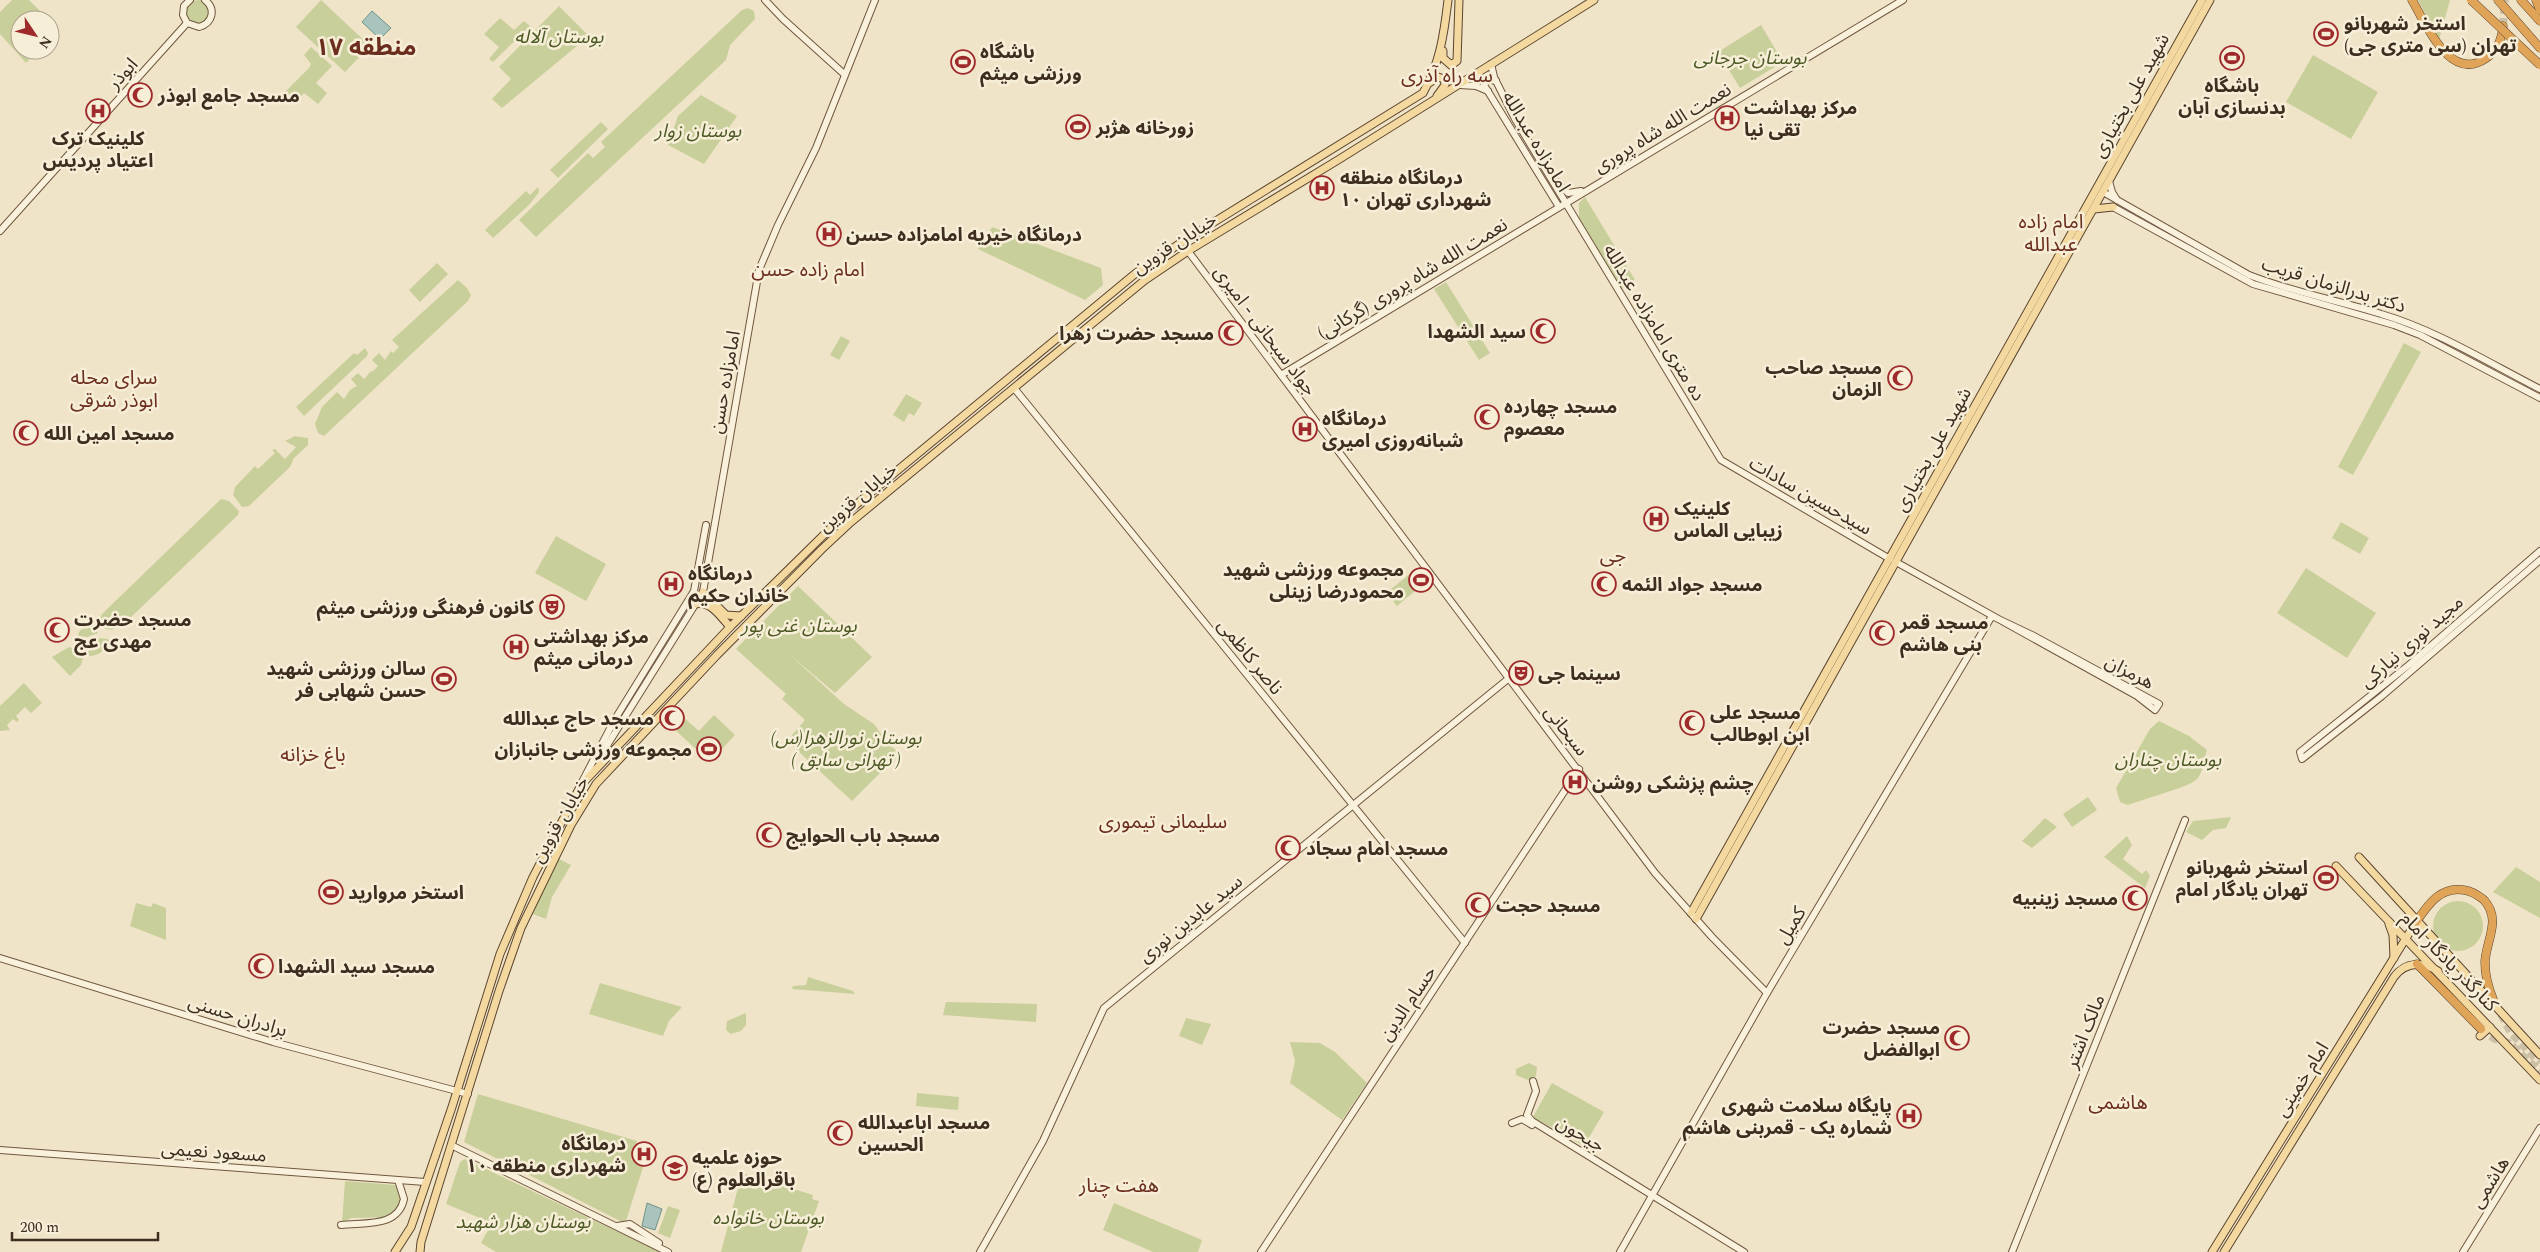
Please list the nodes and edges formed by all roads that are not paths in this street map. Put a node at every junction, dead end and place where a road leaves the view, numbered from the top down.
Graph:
1 (190, 0) edge
2 (206, 0) edge
3 (765, 0) edge
4 (875, 0) edge
5 (1448, 0) edge
6 (1460, 0) edge
7 (1594, 0) edge
8 (1903, 0) edge
9 (2202, 0) edge
10 (2210, 0) edge
11 (2412, 0) edge
12 (2471, 0) edge
13 (2498, 0) edge
14 (2521, 0) edge
15 (2536, 0) edge
16 (2540, 10) edge
17 (2540, 21) edge
18 (187, 24) junction
19 (2503, 26) tunnel mouth
20 (1443, 41) junction
21 (2540, 48) edge
22 (1491, 64) junction
23 (2540, 65) edge
24 (844, 74) junction
25 (1496, 81) junction
26 (1428, 84) junction
27 (1460, 84) junction
28 (1489, 91) junction
29 (2149, 102) junction
30 (1430, 104) junction
31 (1382, 119) junction
32 (1388, 129) junction
33 (1548, 173) junction
34 (2109, 181) junction
35 (1587, 190) junction
36 (2100, 191) junction
37 (1579, 195) junction
38 (2118, 201) junction
39 (1562, 205) junction
40 (2113, 207) joint
41 (2094, 209) junction
42 (1572, 215) junction
43 (0, 231) edge
44 (1188, 251) junction
45 (1281, 374) junction
46 (1014, 388) junction
47 (2540, 389) edge
48 (2540, 398) edge
49 (1962, 436) junction
50 (1718, 456) joint
51 (1374, 499) joint
52 (706, 525) dead end
53 (2540, 551) edge
54 (1893, 560) junction
55 (2540, 560) edge
56 (702, 592) junction
57 (696, 604) junction
58 (741, 616) junction
59 (1992, 616) junction
60 (730, 627) junction
61 (2450, 632) junction
62 (1508, 679) junction
63 (2157, 707) dead end
64 (2301, 756) dead end
65 (600, 762) junction
66 (1579, 769) junction
67 (609, 770) junction
68 (581, 785) junction
69 (1353, 805) junction
70 (2185, 820) dead end
71 (2359, 857) dead end
72 (2336, 866) dead end
73 (1694, 916) junction
74 (2386, 919) junction
75 (2416, 922) junction
76 (2406, 939) junction
77 (1465, 943) junction
78 (0, 958) edge
79 (2394, 960) junction
80 (2417, 964) junction
81 (2438, 971) junction
82 (1767, 992) junction
83 (2493, 999) dead end
84 (2490, 1027) junction
85 (2480, 1033) joint
86 (2540, 1055) edge
87 (2540, 1080) edge
88 (1533, 1081) dead end
89 (2316, 1085) junction
90 (2324, 1090) junction
91 (457, 1091) junction
92 (468, 1094) junction
93 (1512, 1123) dead end
94 (2540, 1128) edge
95 (453, 1146) junction
96 (0, 1150) edge
97 (398, 1180) junction
98 (425, 1182) junction
99 (1652, 1195) junction
100 (341, 1225) dead end
101 (617, 1226) junction
102 (396, 1252) edge
103 (420, 1252) edge
104 (668, 1252) edge
105 (672, 1252) edge
106 (980, 1252) edge
107 (1261, 1252) edge
108 (1620, 1252) edge
109 (1744, 1252) edge
110 (2012, 1252) edge
111 (2212, 1252) edge
112 (2224, 1252) edge
113 (2463, 1252) edge

1 - 18 main road
2 - 18 main road
3 - 24 main road
4 - 24 main road, امامزاده حسن
5 - 20 main road
6 - 20 main road
7 - 22 main road, خیابان قزوین
8 - 35 main road, نعمت الله شاه پروری
9 - 29 main road, شهید علی بختیاری
10 - 29 main road, شهید علی بختیاری
11 - 19 highway
12 - 23 highway, bridge
13 - 21 highway
14 - 17 highway
15 - 16 highway
18 - 43 main road, ابوذر
20 - 26 main road
22 - 25 main road, امامزاده عبدالله
22 - 27 main road, خیابان قزوین
24 - 56 main road, امامزاده حسن
25 - 28 main road
25 - 33 main road, امامزاده عبدالله
26 - 30 main road
26 - 31 main road, خیابان قزوین
27 - 28 main road, امامزاده عبدالله
27 - 30 main road, خیابان قزوین
28 - 39 main road, امامزاده عبدالله
29 - 34 main road, شهید علی بختیاری
29 - 36 main road, شهید علی بختیاری
30 - 32 main road, خیابان قزوین
31 - 32 main road
31 - 58 main road, خیابان قزوین
32 - 44 main road, خیابان قزوین
33 - 35 main road
33 - 39 main road, امامزاده عبدالله
34 - 36 main road, شهید علی بختیاری
34 - 38 main road
35 - 37 main road, نعمت الله شاه پروری
36 - 38 main road, دکتر بدرالزمان قریب
36 - 41 main road, شهید علی بختیاری
36 - 49 main road, شهید علی بختیاری
37 - 39 main road, نعمت الله شاه پروری
37 - 42 main road
38 - 47 main road, دکتر بدرالزمان قریب
39 - 42 main road, ده متری امامزاده عبدالله
39 - 45 main road, نعمت الله شاه پروری (گرکانی)
40 - 41 main road
40 - 48 main road, دکتر بدرالزمان قریب
41 - 49 main road, شهید علی بختیاری
42 - 50 main road, ده متری امامزاده عبدالله
44 - 45 main road, جواد سبحانی - امیری
44 - 46 main road, خیابان قزوین
45 - 51 main road, جواد سبحانی - امیری
46 - 67 main road, خیابان قزوین
46 - 69 main road, ناصر کاظمی
49 - 54 main road, شهید علی بختیاری
50 - 54 main road, سیدحسین سادات
51 - 62 main road, سبحانی
52 - 68 main road
53 - 61 main road, مجید نوری نیارکی
54 - 59 main road, هرمزان
54 - 73 main road, شهید علی بختیاری
55 - 61 main road, مجید نوری نیارکی
56 - 57 main road, امامزاده حسن
56 - 58 main road
57 - 60 main road
57 - 65 main road, امامزاده حسن
58 - 60 main road, خیابان قزوین
59 - 63 main road, هرمزان
59 - 82 main road, کمیل
60 - 65 main road, خیابان قزوین
61 - 64 main road, مجید نوری نیارکی
62 - 66 main road, سبحانی
62 - 69 main road, سید عابدین نوری
65 - 67 main road
65 - 68 main road, خیابان قزوین
66 - 73 main road, سبحانی
66 - 77 main road, حسام الدین
67 - 92 main road, خیابان قزوین
68 - 91 main road, خیابان قزوین
69 - 77 main road, ناصر کاظمی
69 - 106 main road, سید عابدین نوری
70 - 110 main road, مالک اشتر
71 - 75 main road, کنارگذر یادگار امام
72 - 74 main road, کنارگذر یادگار امام
73 - 82 main road, سبحانی
74 - 76 main road, کنارگذر یادگار امام
74 - 79 main road
75 - 76 main road, امام خمینی
75 - 83 highway
75 - 86 main road, کنارگذر یادگار امام
76 - 79 main road, امام خمینی
76 - 81 main road, کنارگذر یادگار امام
77 - 107 main road, حسام الدین
78 - 91 main road, برادران حسنی
79 - 89 main road, امام خمینی
80 - 81 main road
80 - 85 highway
80 - 90 main road, امام خمینی
81 - 84 main road, کنارگذر یادگار امام
82 - 99 main road, کمیل
84 - 85 main road
84 - 87 main road, کنارگذر یادگار امام
88 - 99 main road, جیحون
89 - 90 main road
89 - 111 main road, امام خمینی
90 - 112 main road, امام خمینی
91 - 92 main road, برادران حسنی
91 - 98 main road, خیابان قزوین
92 - 95 main road, خیابان قزوین
93 - 99 main road, جیحون
94 - 113 main road, هاشمی
95 - 101 main road
95 - 103 main road, خیابان قزوین
96 - 97 main road, مسعود نعیمی
97 - 98 main road, مسعود نعیمی
97 - 100 main road
98 - 102 main road, خیابان قزوین
99 - 108 main road, کمیل
99 - 109 main road, جیحون
101 - 104 main road
101 - 105 main road

